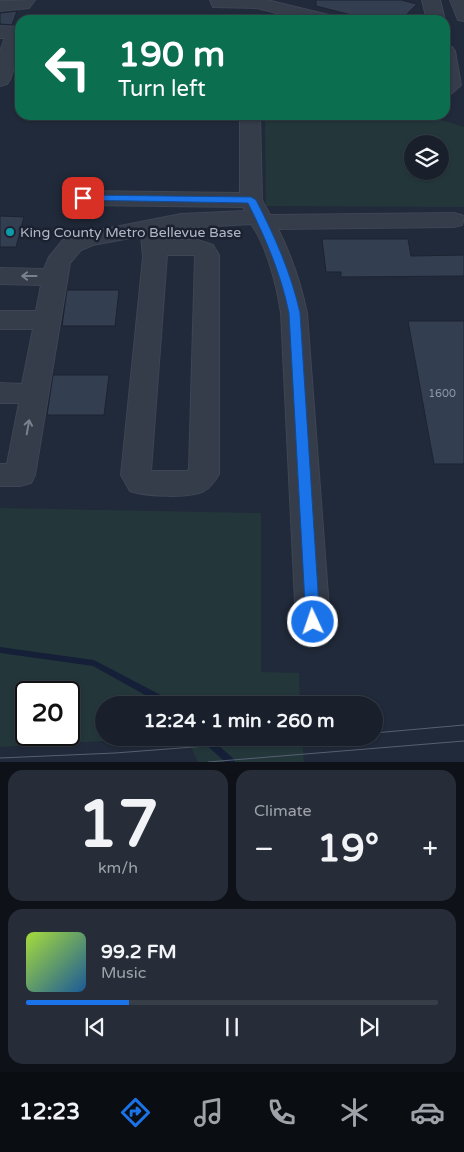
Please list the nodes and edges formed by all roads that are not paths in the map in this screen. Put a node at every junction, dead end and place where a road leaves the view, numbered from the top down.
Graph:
1 (26, 0) edge
2 (219, 0) edge
3 (431, 0) edge
4 (459, 0) edge
5 (0, 6) edge
6 (249, 8) edge
7 (306, 15) edge
8 (435, 15) edge
9 (464, 16) edge
10 (0, 32) edge
11 (15, 32) edge
12 (15, 34) edge
13 (4, 56) edge
14 (0, 80) edge
15 (250, 120) edge
16 (83, 198) dead end
17 (257, 213) junction
18 (454, 220) dead end
19 (152, 237) junction
20 (0, 276) edge
21 (55, 277) junction
22 (0, 320) edge
23 (48, 320) junction
24 (0, 393) edge
25 (34, 394) junction
26 (10, 475) edge
27 (313, 622) dead end

1 - 5 street
2 - 6 street
3 - 8 street
4 - 9 street
6 - 7 street
10 - 11 street
12 - 13 street
13 - 14 street
15 - 17 street
16 - 17 street
17 - 18 street
17 - 19 street
17 - 27 street
19 - 19 street
19 - 21 street
21 -> 20 street
21 - 23 street
22 - 23 street
23 - 25 street
24 - 25 street
26 -> 25 street

